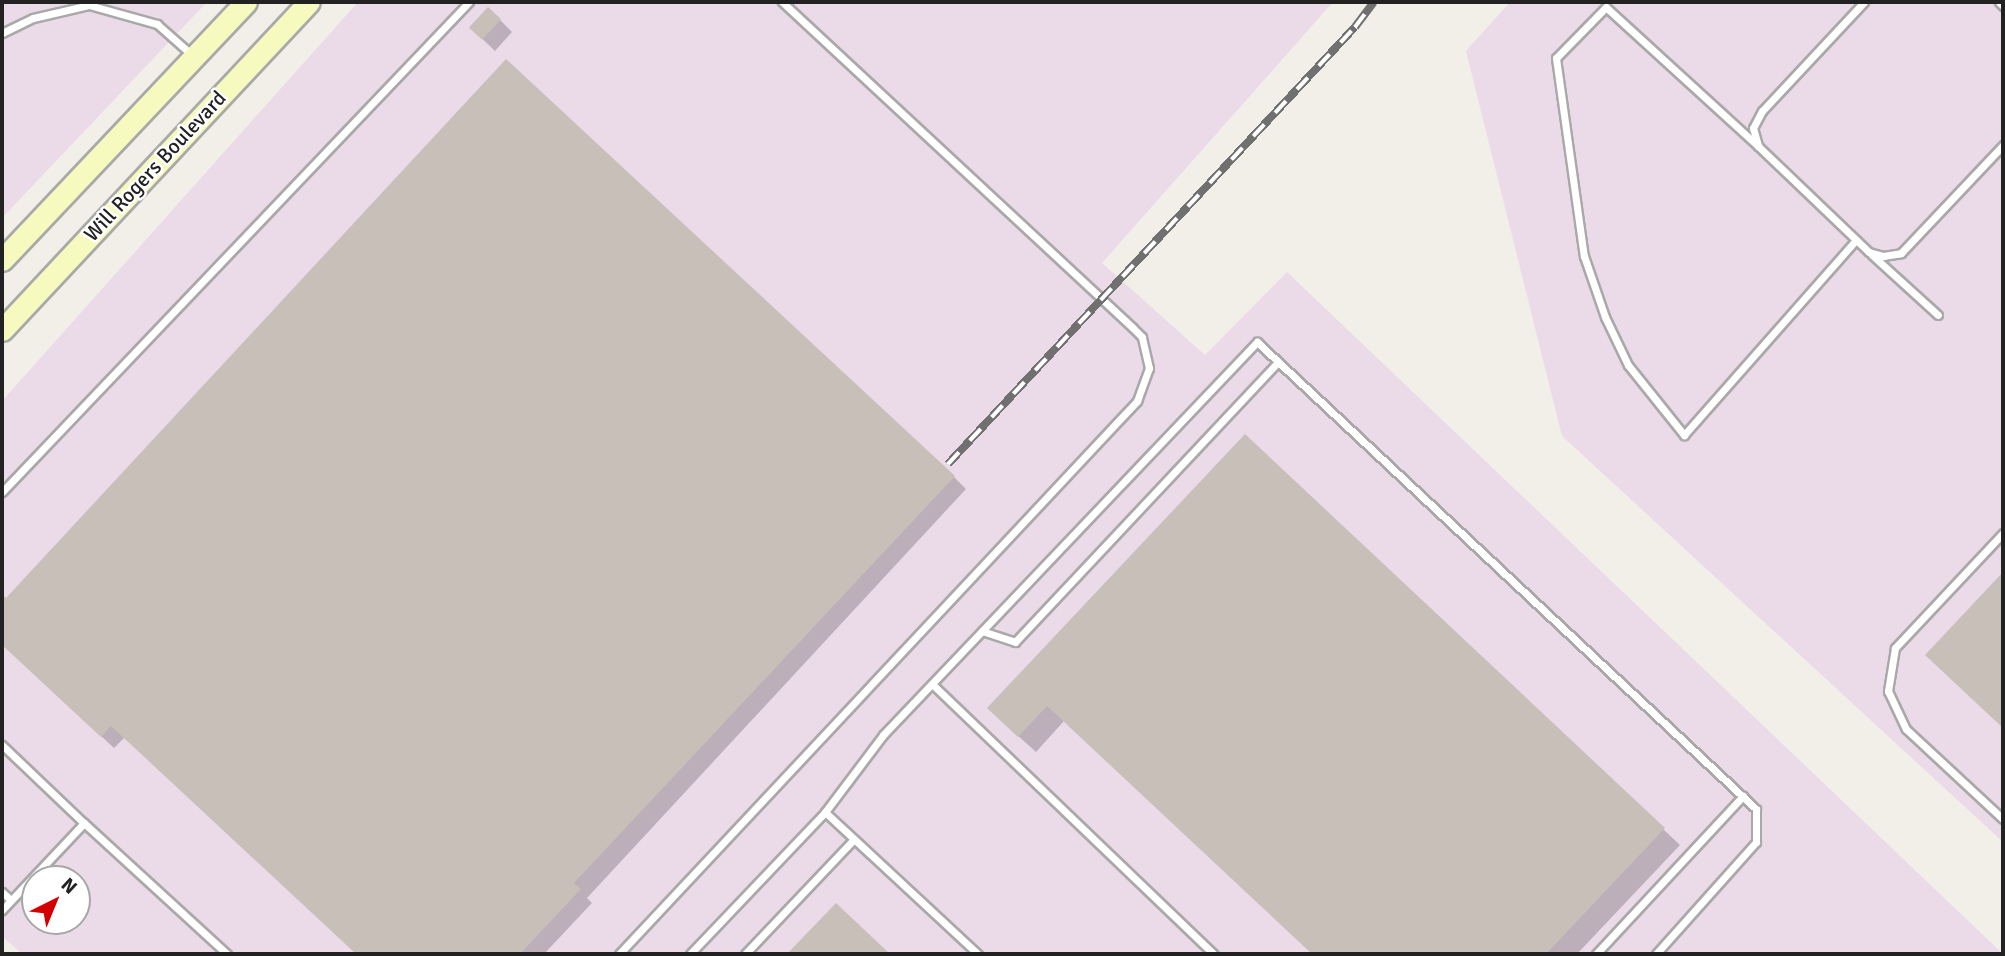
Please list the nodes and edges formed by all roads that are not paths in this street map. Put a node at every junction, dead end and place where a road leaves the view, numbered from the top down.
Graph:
1 (309, 2) edge
2 (469, 2) edge
3 (782, 2) edge
4 (1864, 2) edge
5 (1998, 2) edge
6 (242, 3) edge
7 (2003, 6) edge
8 (2, 33) edge
9 (194, 57) junction
10 (2003, 145) edge
11 (1758, 146) junction
12 (1996, 152) junction
13 (2003, 159) edge
14 (1856, 240) junction
15 (1869, 252) junction
16 (2, 260) edge
17 (1938, 316) dead end
18 (2, 330) edge
19 (1279, 362) junction
20 (2, 492) edge
21 (2003, 533) edge
22 (982, 631) junction
23 (932, 684) junction
24 (2, 745) edge
25 (1744, 796) junction
26 (825, 812) junction
27 (2003, 819) edge
28 (84, 824) junction
29 (854, 839) junction
30 (2, 892) edge
31 (10, 900) junction
32 (2, 910) edge
33 (227, 954) edge
34 (620, 954) edge
35 (690, 954) edge
36 (746, 954) edge
37 (978, 954) edge
38 (1214, 954) edge
39 (1596, 954) edge
40 (1656, 954) edge

1 - 18 main road, Will Rogers Boulevard
2 - 20 lane
3 - 34 lane
4 - 11 lane
5 - 7 lane
6 - 9 main road
8 - 9 lane
9 - 16 main road
10 - 12 lane
11 - 14 lane
11 - 14 lane
12 - 13 lane
12 - 15 lane
14 - 15 lane
15 - 17 lane
19 - 22 lane
19 - 22 lane
19 - 25 lane
21 - 27 lane
22 - 23 lane
23 - 26 lane
23 - 38 lane
24 - 28 lane
25 - 39 lane
25 - 40 lane
26 - 29 lane
26 - 35 lane
28 - 31 lane
28 - 33 lane
29 - 36 lane
29 - 37 lane
30 - 31 lane
31 - 32 lane

